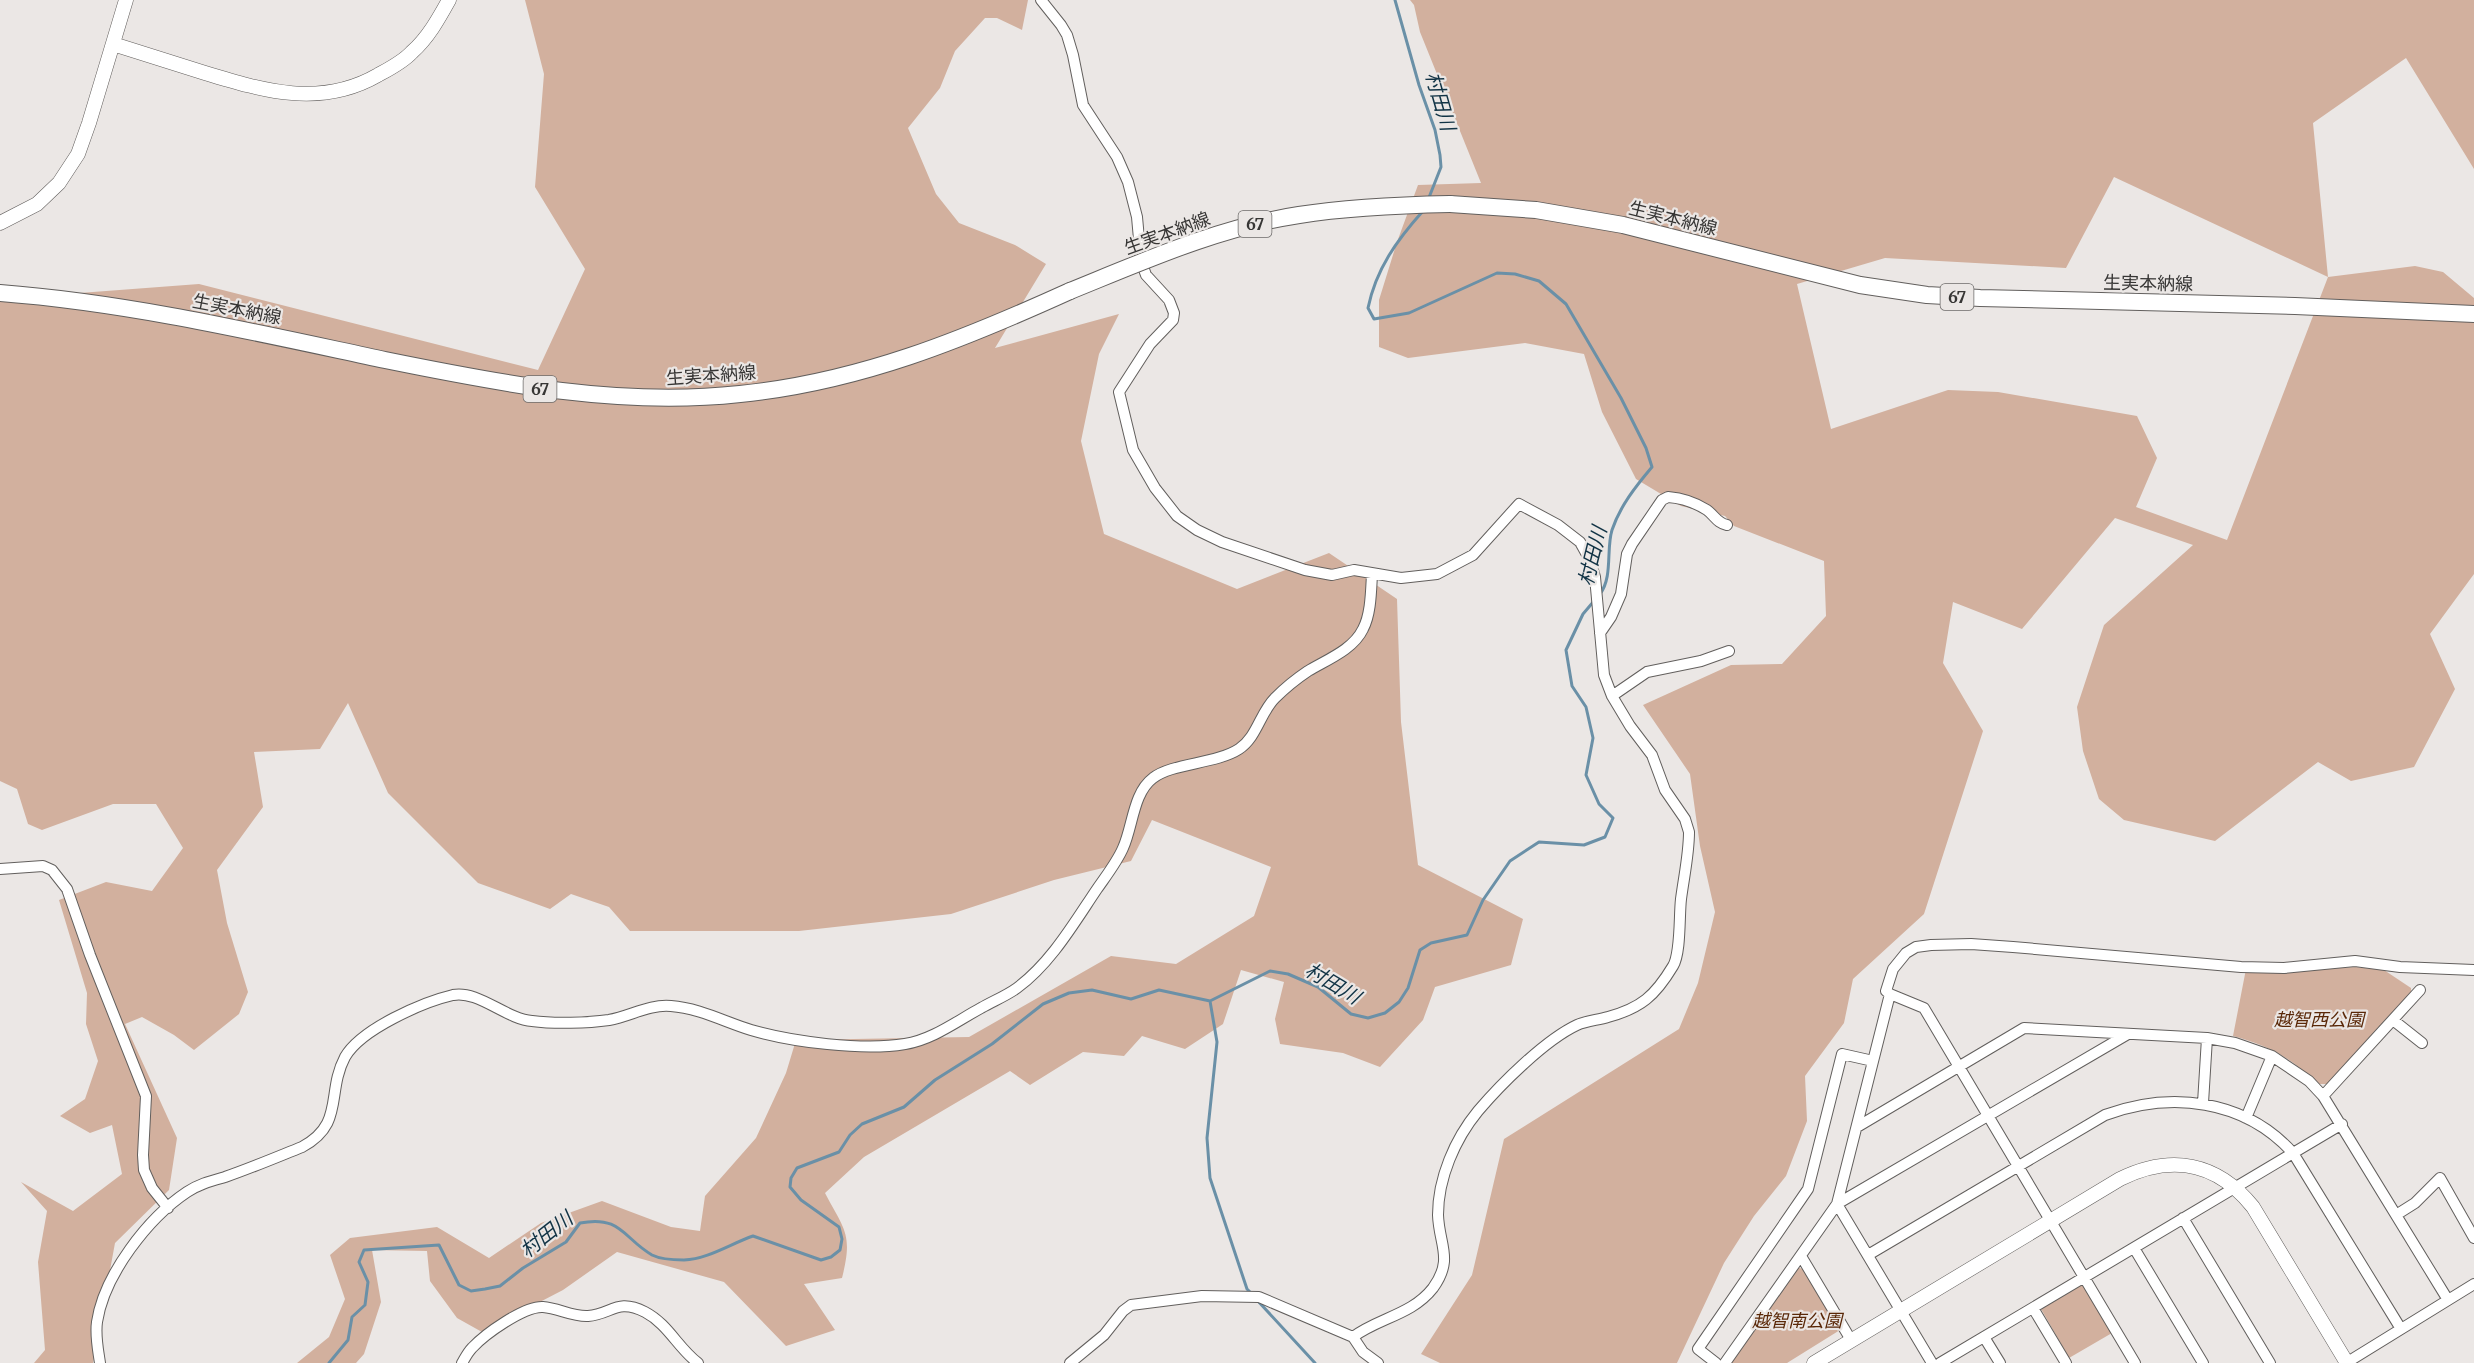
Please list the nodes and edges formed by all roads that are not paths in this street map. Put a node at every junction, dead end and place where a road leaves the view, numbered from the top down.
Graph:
1 (126, 0) edge
2 (449, 0) edge
3 (1041, 0) edge
4 (113, 44) junction
5 (0, 223) edge
6 (0, 293) edge
7 (2474, 314) edge
8 (1727, 525) dead end
9 (1372, 574) junction
10 (1599, 630) junction
11 (1730, 651) dead end
12 (1612, 696) junction
13 (0, 869) edge
14 (2474, 970) edge
15 (2420, 990) dead end
16 (1890, 994) junction
17 (2392, 1020) junction
18 (2128, 1034) junction
19 (2207, 1038) junction
20 (2422, 1043) dead end
21 (2272, 1056) junction
22 (1873, 1061) junction
23 (1958, 1066) junction
24 (2323, 1096) junction
25 (2203, 1103) junction
26 (1988, 1116) junction
27 (2246, 1118) junction
28 (2342, 1124) junction
29 (1857, 1127) junction
30 (2293, 1153) junction
31 (2018, 1166) junction
32 (2235, 1187) junction
33 (1837, 1204) junction
34 (168, 1208) junction
35 (2397, 1215) junction
36 (2183, 1218) junction
37 (2050, 1221) junction
38 (2470, 1221) edge
39 (2474, 1238) edge
40 (2134, 1248) junction
41 (1801, 1256) junction
42 (1868, 1256) junction
43 (2084, 1277) junction
44 (2474, 1284) edge
45 (2448, 1300) junction
46 (2033, 1308) junction
47 (1902, 1310) junction
48 (2401, 1329) junction
49 (1353, 1337) junction
50 (1984, 1337) junction
51 (1851, 1340) junction
52 (100, 1363) edge
53 (462, 1363) edge
54 (698, 1363) edge
55 (1070, 1363) edge
56 (1377, 1363) edge
57 (1716, 1363) edge
58 (1725, 1363) edge
59 (1814, 1363) edge
60 (1932, 1363) edge
61 (1940, 1363) edge
62 (2000, 1363) edge
63 (2066, 1363) edge
64 (2135, 1363) edge
65 (2203, 1363) edge
66 (2270, 1363) edge
67 (2346, 1363) edge

1 - 4 street
2 - 4 street
3 - 9 street
4 - 5 street
6 - 7 main road, 生実本納線 / 67, bridge
8 - 10 street
9 - 10 street
9 - 34 street
10 - 12 street
11 - 12 street
12 - 49 street
13 - 34 street
14 - 16 street
15 - 17 street
16 - 22 street
16 - 23 street
17 - 20 street
17 - 24 street
18 - 19 street
18 - 23 street
18 - 26 street
19 - 21 street
19 - 25 street
21 - 24 street
21 - 27 street
22 - 29 street
22 - 57 street
23 - 26 street
23 - 29 street
24 - 28 street
25 - 27 street
25 - 31 street
26 - 31 street
26 - 33 street
27 - 30 street
28 - 30 street
28 - 35 street
29 - 33 street
30 - 32 street
30 - 48 street
31 - 37 street
31 - 42 street
32 - 36 street
32 - 37 street
32 - 67 street
33 - 41 street
33 - 42 street
34 - 52 street
35 - 38 street
35 - 45 street
36 - 40 street
36 - 66 street
37 - 43 street
37 - 47 street
38 - 39 street
40 - 43 street
40 - 65 street
41 - 51 street
41 - 58 street
42 - 47 street
43 - 46 street
43 - 64 street
44 - 45 street
45 - 48 street
46 - 50 street
46 - 63 street
47 - 51 street
47 - 60 street
48 - 67 street
49 - 55 street
49 - 56 street
50 - 61 street
50 - 62 street
51 - 59 street
53 - 54 street

